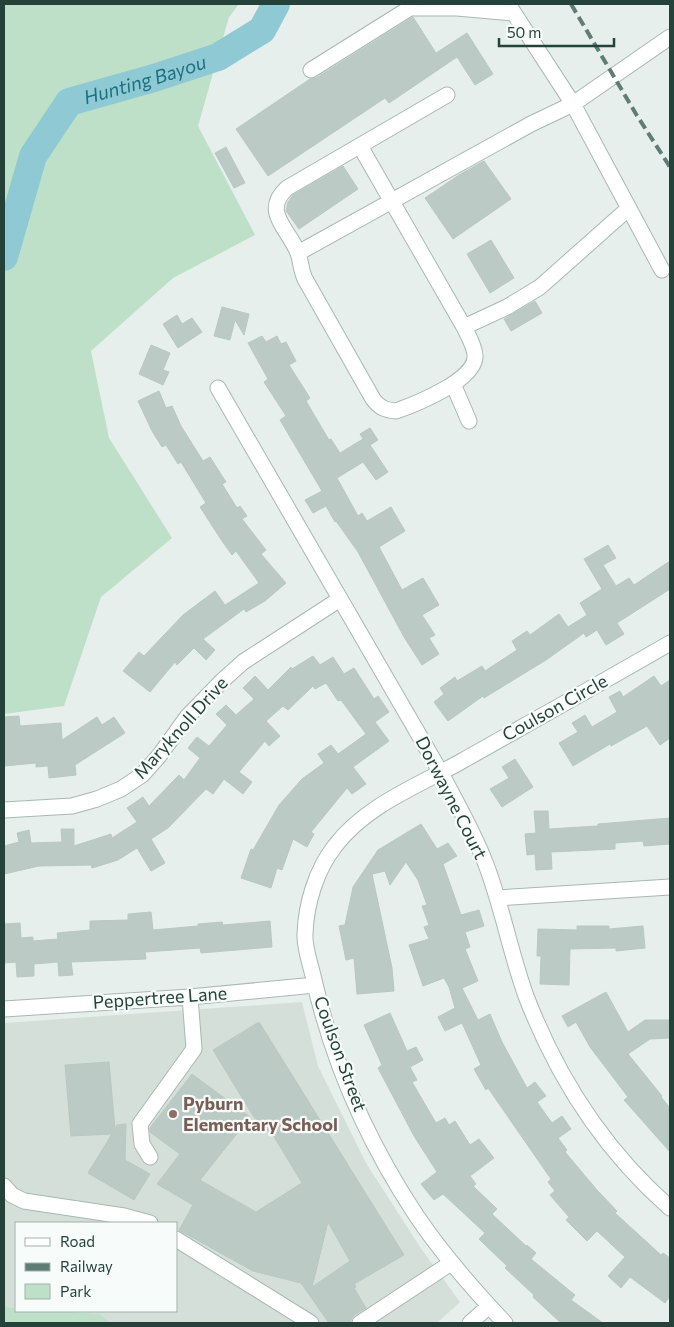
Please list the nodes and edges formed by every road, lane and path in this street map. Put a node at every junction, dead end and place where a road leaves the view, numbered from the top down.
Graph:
1 (510, 8) edge
2 (670, 37) edge
3 (311, 70) dead end
4 (447, 95) dead end
5 (573, 104) junction
6 (360, 146) junction
7 (392, 202) junction
8 (629, 208) junction
9 (298, 254) junction
10 (662, 270) dead end
11 (464, 327) junction
12 (453, 384) junction
13 (218, 388) dead end
14 (469, 421) dead end
15 (340, 599) junction
16 (670, 644) edge
17 (441, 773) junction
18 (4, 810) edge
19 (670, 887) edge
20 (497, 898) junction
21 (316, 985) junction
22 (190, 997) junction
23 (4, 1008) edge
24 (150, 1157) dead end
25 (4, 1186) edge
26 (670, 1208) edge
27 (146, 1222) edge
28 (178, 1240) edge
29 (451, 1263) junction
30 (489, 1306) junction
31 (311, 1323) edge
32 (360, 1323) edge
33 (470, 1323) edge
34 (505, 1323) edge

1 - 3 street
1 - 5 street
2 - 5 street
4 - 6 street
5 - 7 street
5 - 8 street
6 - 7 street
6 - 9 street
7 - 9 street
7 - 11 street
8 - 10 street
8 - 11 street
9 - 12 street
11 - 12 street
12 - 14 street
13 - 15 street, Dorwayne Court
15 - 17 street, Dorwayne Court
15 - 18 street, Maryknoll Drive
16 - 17 street, Coulson Circle
17 - 20 street, Dorwayne Court
17 - 21 street, Coulson Street
19 - 20 street
20 - 26 street, Dorwayne Court
21 - 22 street, Peppertree Lane
21 - 29 street, Coulson Street
22 - 23 street, Peppertree Lane
22 - 24 street
25 - 27 street
28 - 31 street
29 - 30 street, Coulson Street
29 - 32 street
30 - 33 street
30 - 34 street, Coulson Street

